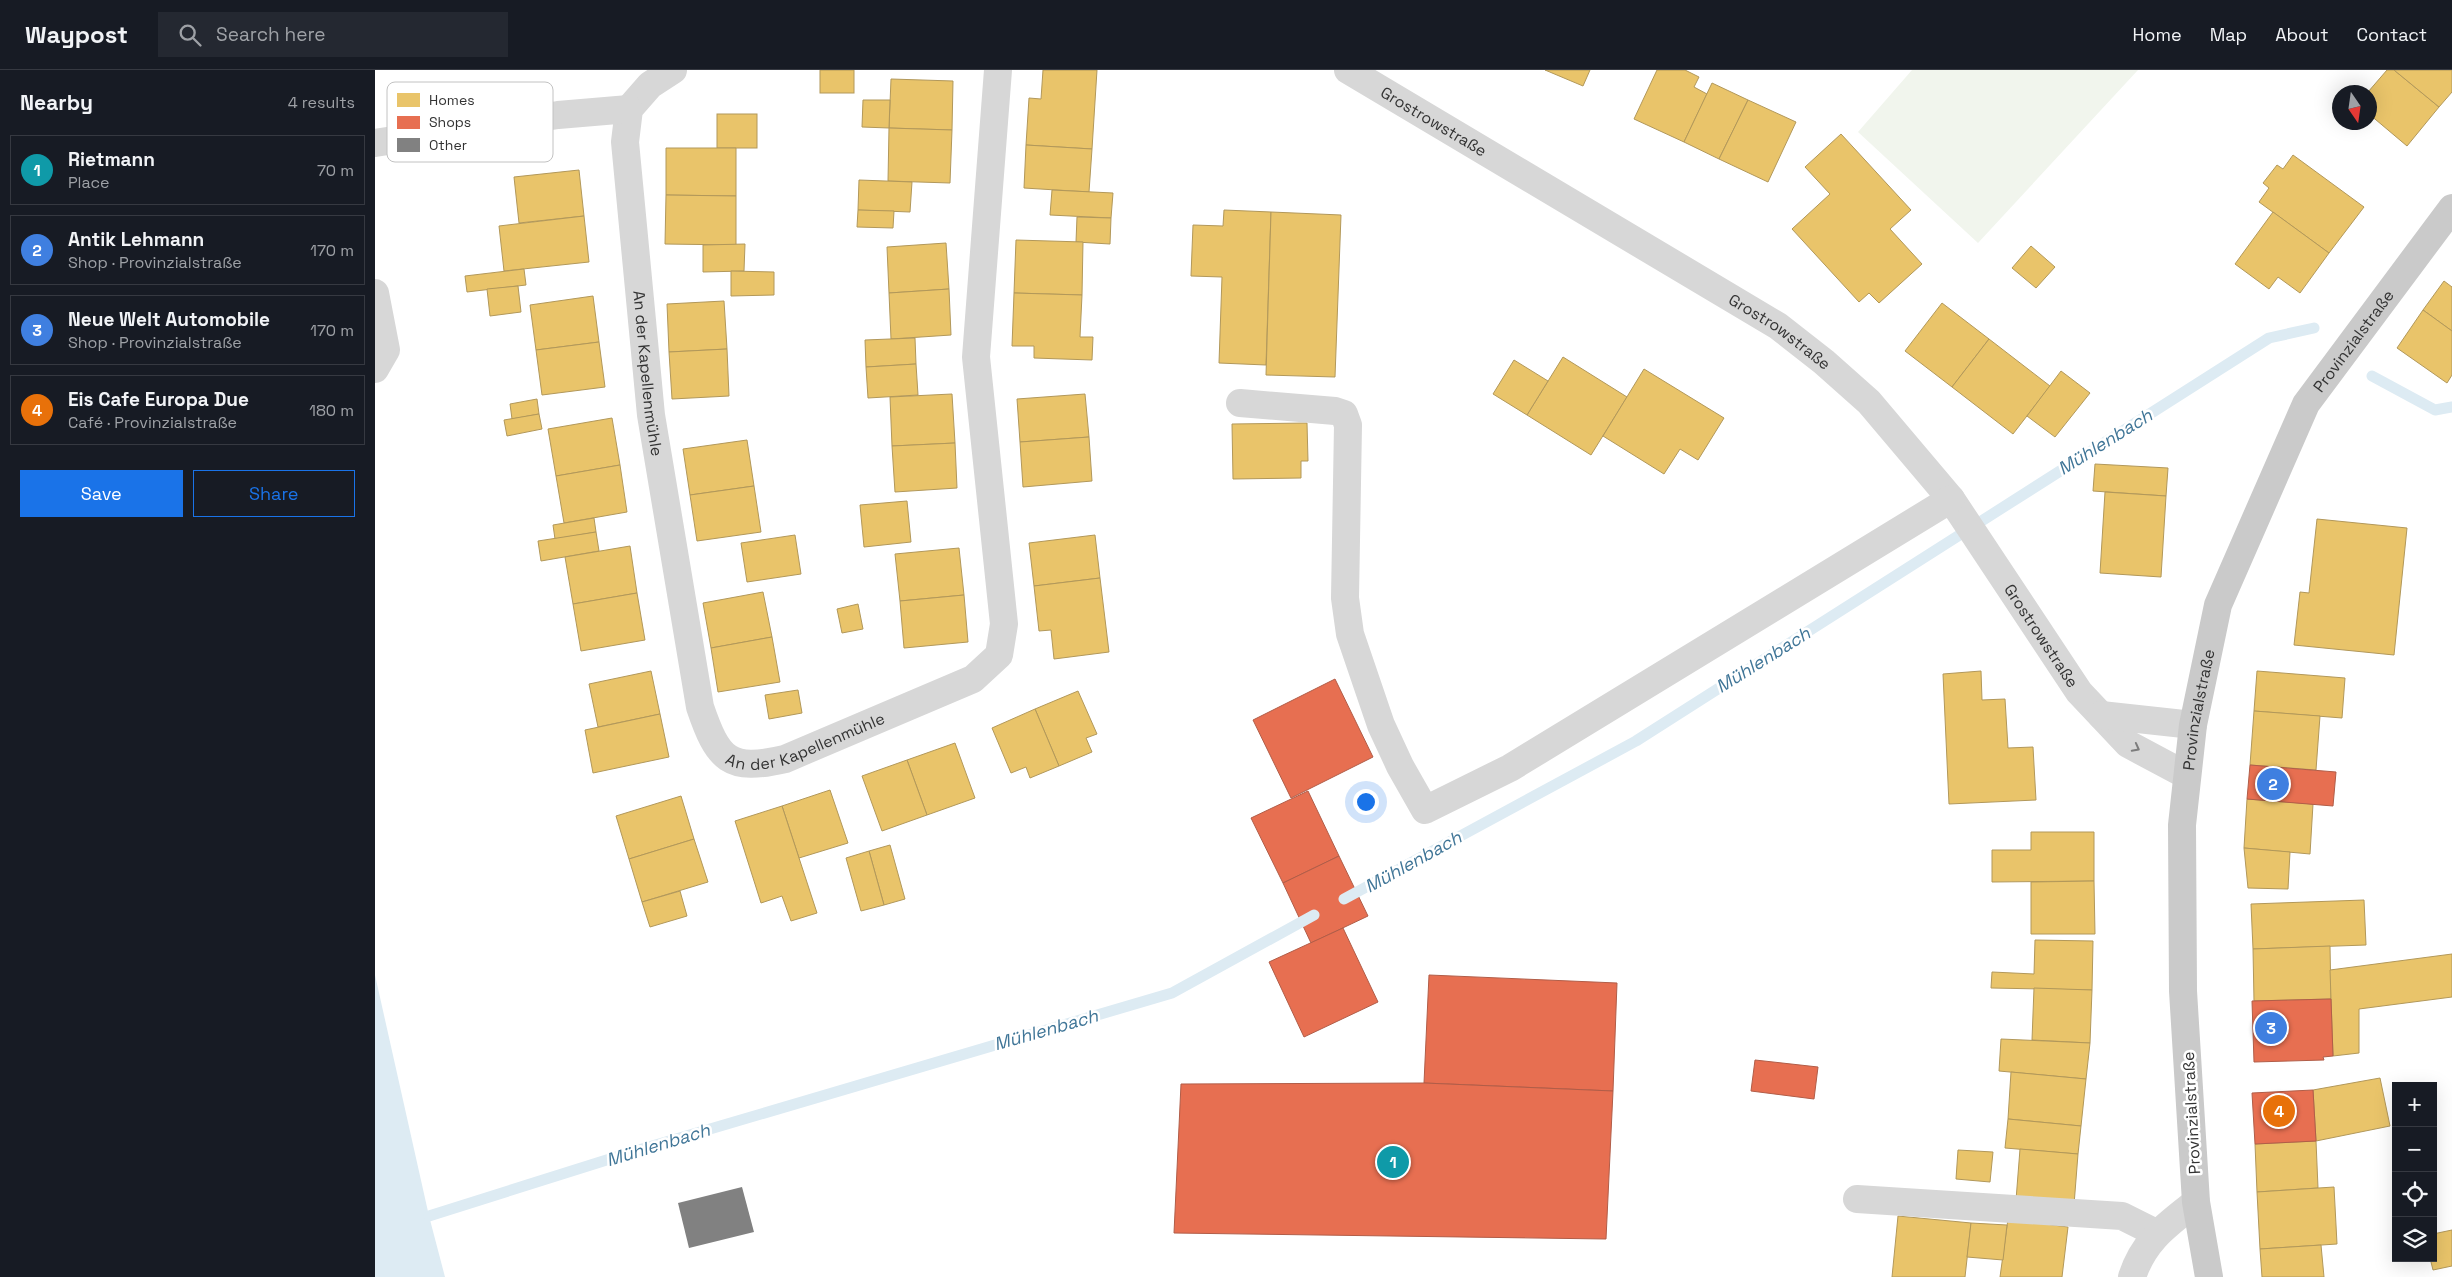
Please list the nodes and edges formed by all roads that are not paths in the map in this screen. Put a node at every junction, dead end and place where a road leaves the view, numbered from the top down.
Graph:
1 (673, 70) edge
2 (998, 70) edge
3 (1348, 70) edge
4 (629, 109) junction
5 (553, 117) edge
6 (2452, 208) edge
7 (375, 293) edge
8 (381, 360) edge
9 (1240, 403) dead end
10 (1951, 499) junction
11 (2101, 715) junction
12 (2193, 725) junction
13 (2186, 775) junction
14 (1857, 1199) dead end
15 (2196, 1202) junction
16 (2155, 1233) junction
17 (2133, 1277) edge
18 (2209, 1277) edge

1 - 4 street
2 - 4 street, An der Kapellenmühle
3 - 10 street, Grostrowstraße
4 - 5 street
6 - 12 main road, Provinzialstraße
7 - 8 street
9 - 10 street
10 - 11 street, Grostrowstraße
11 - 12 street
11 -> 13 street, Grostrowstraße
12 - 13 main road, Provinzialstraße
13 - 15 main road, Provinzialstraße
14 - 16 street
15 - 16 street
15 - 18 main road, Provinzialstraße
16 - 17 street

